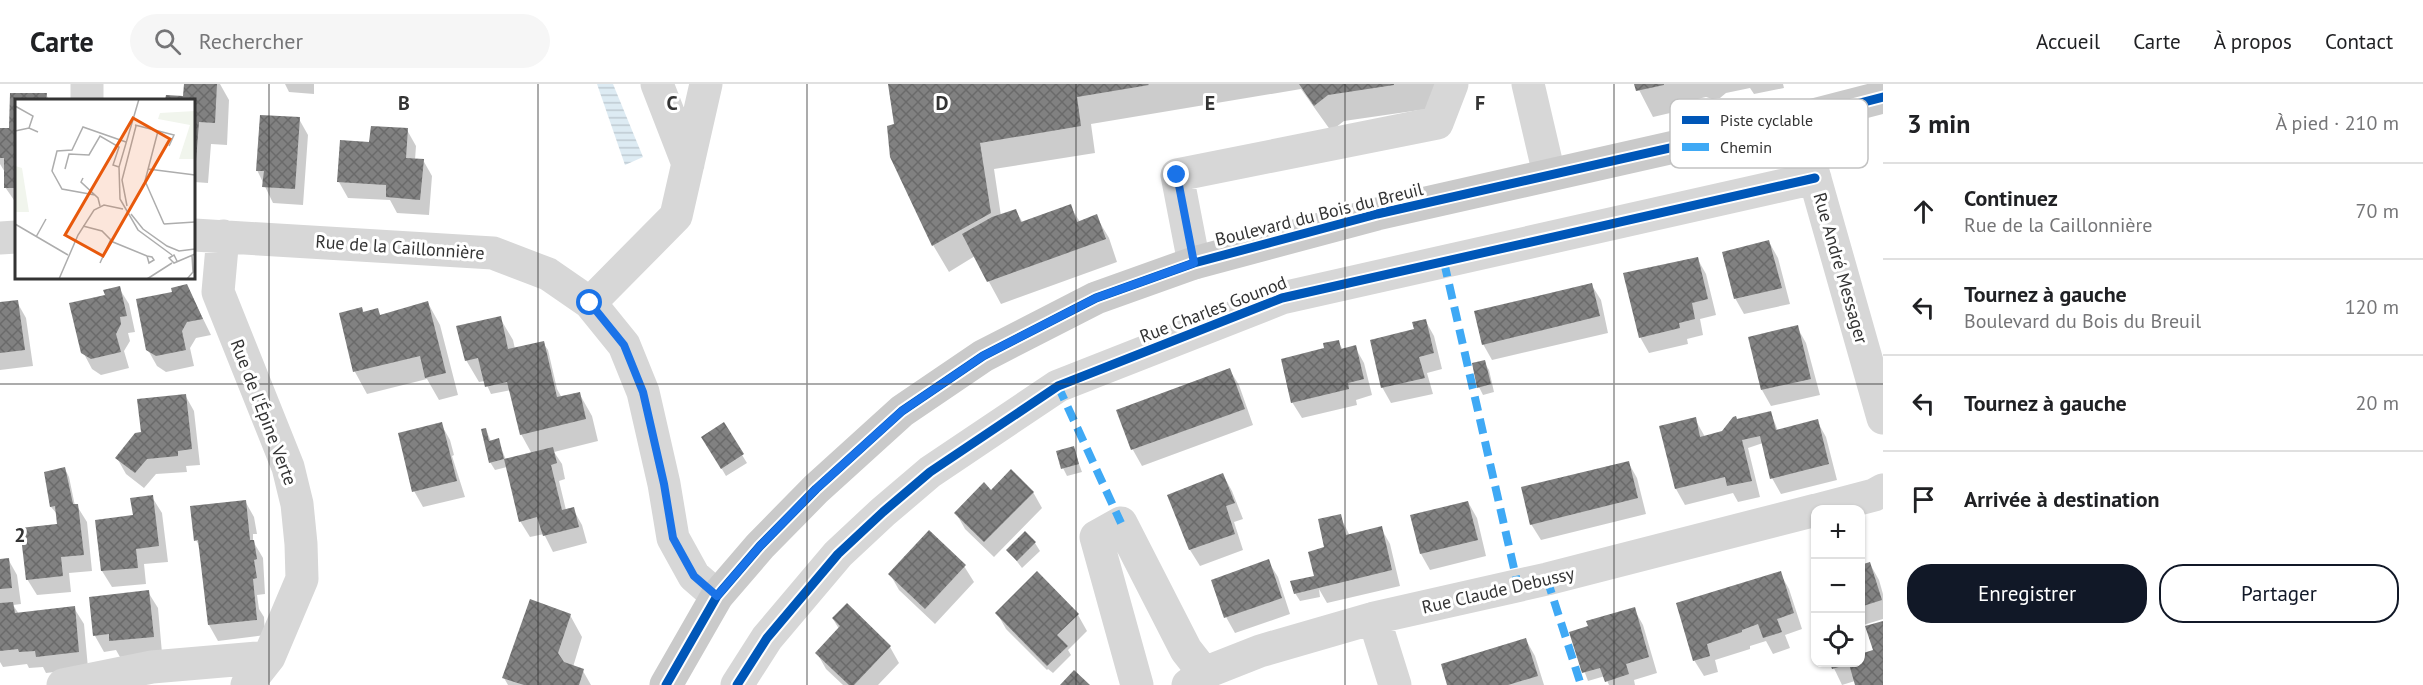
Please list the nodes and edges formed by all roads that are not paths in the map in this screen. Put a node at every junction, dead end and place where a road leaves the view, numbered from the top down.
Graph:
1 (657, 84) edge
2 (706, 84) edge
3 (1452, 84) edge
4 (1528, 84) edge
5 (1883, 97) edge
6 (1868, 101) edge
7 (1670, 147) edge
8 (688, 164) junction
9 (1812, 168) edge
10 (1549, 174) junction
11 (1815, 178) junction
12 (208, 235) edge
13 (15, 237) edge
14 (0, 238) edge
15 (1194, 263) junction
16 (590, 303) junction
17 (1883, 418) edge
18 (1883, 490) edge
19 (1835, 505) edge
20 (1811, 511) edge
21 (717, 596) junction
22 (1374, 618) junction
23 (269, 657) junction
24 (1196, 679) edge
25 (63, 685) edge
26 (247, 685) edge
27 (666, 685) edge
28 (737, 685) edge
29 (1137, 685) edge
30 (1395, 685) edge

1 - 8 street
2 - 8 street
3 - 15 street
4 - 10 street
5 - 6 main road, Boulevard du Bois du Breuil
7 - 10 main road, Boulevard du Bois du Breuil
8 - 16 street
9 - 11 street, Rue André Messager
10 - 15 main road, Boulevard du Bois du Breuil
11 - 17 street, Rue André Messager
11 - 28 street, Rue Charles Gounod
12 - 16 street, Rue de la Caillonnière
12 - 23 street, Rue de l'Épine Verte
13 - 14 street
15 - 21 main road, Boulevard du Bois du Breuil
16 - 21 street, Rue de la Caillonnière
18 - 19 street, Rue Claude Debussy
20 - 22 street, Rue Claude Debussy
21 - 27 main road, Boulevard du Bois du Breuil
22 - 24 street, Rue Claude Debussy
22 - 30 street
23 - 25 street
23 - 26 street, Rue de l'Épine Verte
24 - 29 street

